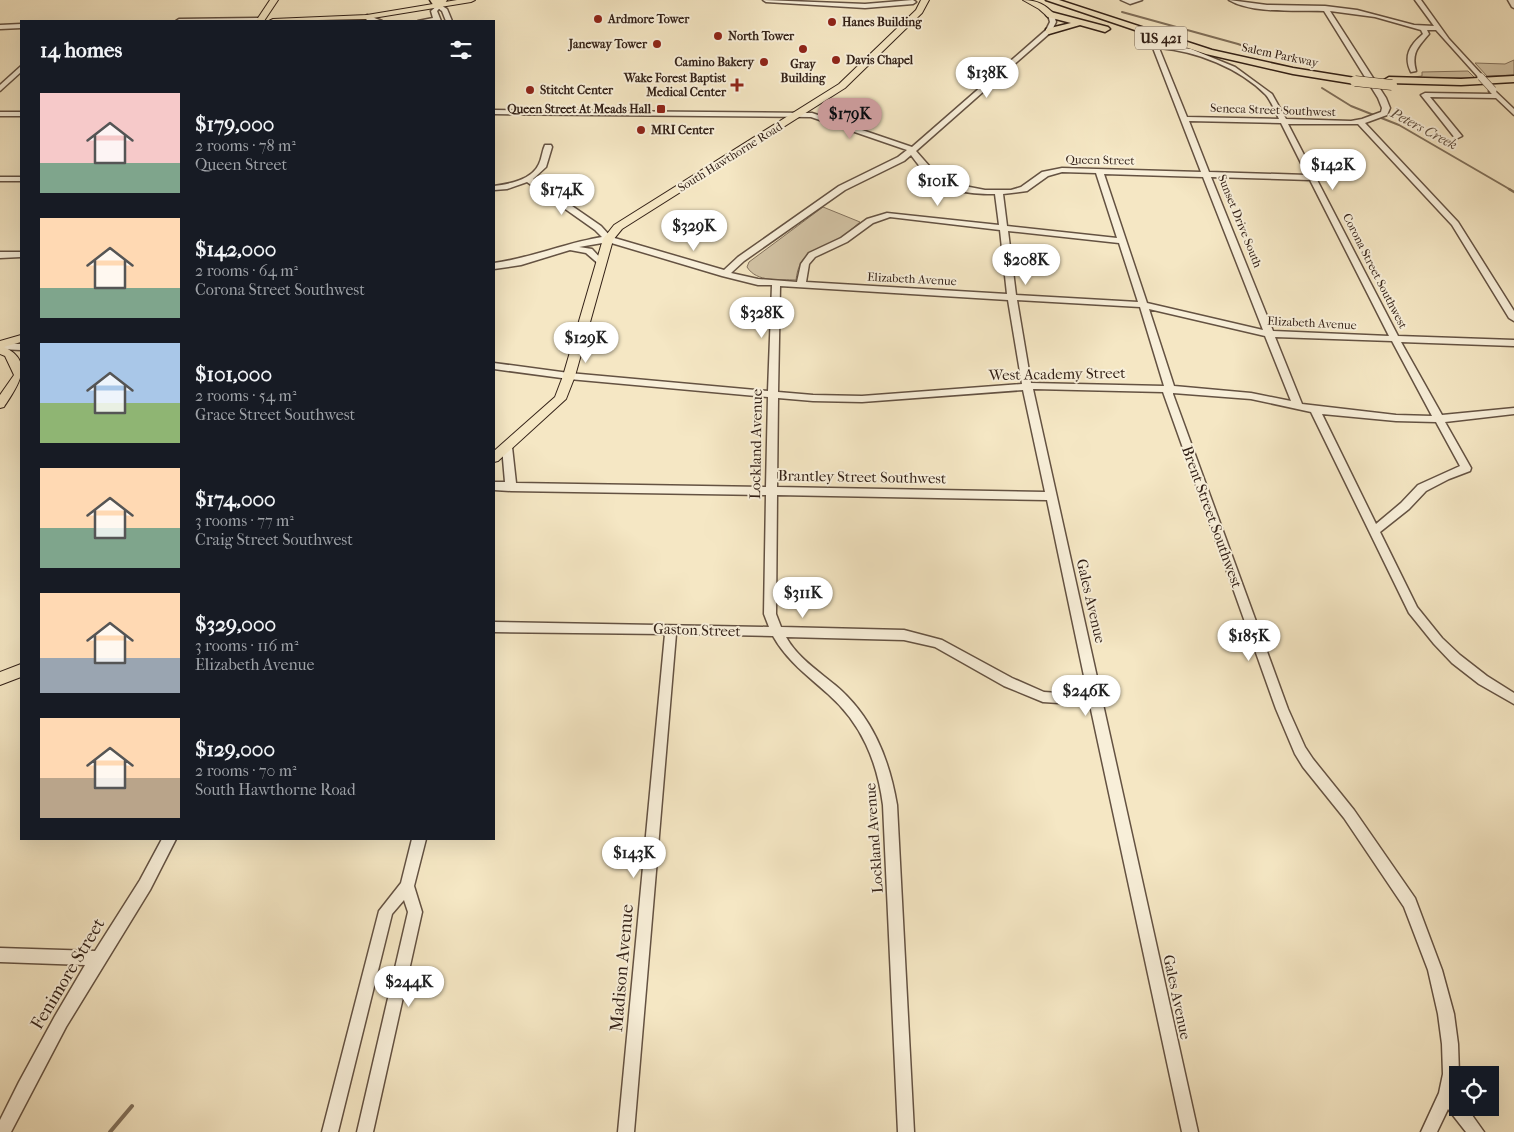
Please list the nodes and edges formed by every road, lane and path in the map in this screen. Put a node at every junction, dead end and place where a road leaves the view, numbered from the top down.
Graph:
1 (274, 0) edge
2 (471, 0) edge
3 (766, 0) edge
4 (1027, 0) edge
5 (1050, 0) edge
6 (1063, 0) edge
7 (1074, 0) edge
8 (1138, 0) edge
9 (1232, 0) edge
10 (1418, 0) edge
11 (1511, 0) edge
12 (925, 1) edge
13 (1127, 1) edge
14 (439, 2) edge
15 (1514, 6) edge
16 (269, 8) junction
17 (1325, 8) junction
18 (385, 13) junction
19 (1051, 15) junction
20 (286, 17) junction
21 (367, 17) junction
22 (263, 20) edge
23 (269, 20) edge
24 (296, 20) edge
25 (370, 20) edge
26 (438, 20) edge
27 (449, 20) edge
28 (1120, 20) junction
29 (20, 26) edge
30 (1092, 26) junction
31 (0, 27) edge
32 (1438, 28) junction
33 (1424, 30) junction
34 (1049, 31) junction
35 (1158, 46) joint
36 (1275, 68) junction
37 (20, 69) edge
38 (1413, 71) dead end
39 (1354, 79) junction
40 (1514, 79) edge
41 (1390, 82) junction
42 (1514, 84) edge
43 (0, 89) edge
44 (1495, 93) junction
45 (495, 112) edge
46 (1514, 113) edge
47 (0, 114) edge
48 (20, 114) edge
49 (796, 116) junction
50 (1185, 119) junction
51 (1284, 122) junction
52 (1360, 122) junction
53 (1458, 136) dead end
54 (548, 147) dead end
55 (911, 151) junction
56 (1099, 170) junction
57 (1206, 174) junction
58 (1313, 178) junction
59 (0, 179) edge
60 (20, 179) edge
61 (527, 179) junction
62 (495, 188) edge
63 (999, 192) junction
64 (1003, 226) junction
65 (608, 239) junction
66 (1122, 241) junction
67 (567, 249) junction
68 (0, 255) edge
69 (20, 255) edge
70 (601, 263) junction
71 (495, 266) edge
72 (725, 274) junction
73 (776, 283) junction
74 (801, 285) junction
75 (1012, 297) junction
76 (1144, 305) junction
77 (1514, 318) edge
78 (1270, 334) junction
79 (20, 338) edge
80 (1395, 339) junction
81 (1514, 343) edge
82 (20, 346) edge
83 (0, 347) edge
84 (495, 366) edge
85 (20, 372) edge
86 (20, 375) edge
87 (569, 376) junction
88 (1027, 386) junction
89 (1168, 389) junction
90 (773, 396) junction
91 (0, 404) edge
92 (1298, 407) junction
93 (1315, 410) junction
94 (1514, 411) edge
95 (1438, 419) junction
96 (507, 447) junction
97 (495, 457) edge
98 (495, 486) edge
99 (511, 486) junction
100 (771, 490) junction
101 (1050, 496) junction
102 (1376, 530) junction
103 (495, 627) edge
104 (670, 629) junction
105 (775, 632) junction
106 (20, 670) edge
107 (0, 679) edge
108 (1514, 699) edge
109 (1097, 700) junction
110 (168, 840) edge
111 (419, 840) edge
112 (407, 886) junction
113 (0, 955) edge
114 (98, 958) junction
115 (1447, 1094) junction
116 (3, 1132) edge
117 (330, 1132) edge
118 (365, 1132) edge
119 (626, 1132) edge
120 (906, 1132) edge
121 (1190, 1132) edge
122 (1429, 1132) edge
123 (1476, 1132) edge

1 - 16 main road
2 - 14 main road
3 - 12 street
4 - 19 main road
5 - 36 highway, Salem Parkway / US 421
6 - 28 highway, Salem Parkway / US 421
7 - 28 highway
8 - 13 street
9 - 17 street
10 - 32 street
11 - 15 street
12 - 49 main road, South Hawthorne Road
14 - 18 main road
14 - 26 street
14 - 27 street
16 - 20 main road
16 - 22 main road
17 - 33 street
17 - 52 street, Seneca Street Southwest
18 - 20 main road
18 - 21 main road
19 - 30 highway
19 - 34 street
20 - 23 main road
21 - 24 main road
21 - 25 street
28 - 39 highway, Salem Parkway / US 421
29 - 31 street
30 - 34 highway
30 - 36 highway
32 - 33 street
32 - 44 street, bridge
33 - 38 street
34 - 55 street
35 - 50 street, Sunset Drive South
35 - 51 street, Corona Street Southwest
36 - 39 highway, Salem Parkway / US 421
37 - 43 street
39 - 41 highway, Salem Parkway / US 421, bridge
40 - 41 highway, Salem Parkway / US 421
41 - 42 highway, Salem Parkway / US 421
44 - 46 street
44 - 53 street
45 - 49 street, Queen Street
47 - 48 street
49 - 55 street, Queen Street
49 - 65 main road, South Hawthorne Road
50 - 51 street, Seneca Street Southwest
50 - 57 street, Sunset Drive South
51 - 52 street, Seneca Street Southwest
51 - 58 street, Corona Street Southwest
52 - 77 street
54 - 61 street
55 - 63 street, Queen Street
55 - 72 street
56 - 57 street, Queen Street
56 - 63 street, Queen Street
56 - 66 street, Brent Street Southwest
57 - 58 street, Queen Street
57 - 78 street, Sunset Drive South
58 - 80 street, Corona Street Southwest
59 - 60 street
61 - 62 street
61 - 65 street
63 - 64 street, Gales Avenue
64 - 66 street
64 - 74 street
64 - 75 street, Gales Avenue
65 - 67 street, Elizabeth Avenue
65 - 70 main road, South Hawthorne Road
65 - 72 street, Elizabeth Avenue
66 - 76 street, Brent Street Southwest
67 - 70 street
67 - 71 street, Elizabeth Avenue
68 - 69 street
70 - 87 main road, South Hawthorne Road
72 - 73 street, Elizabeth Avenue
73 - 74 street, Elizabeth Avenue
73 - 90 street, Lockland Avenue
74 - 75 street, Elizabeth Avenue
75 - 76 street, Elizabeth Avenue
75 - 88 street, Gales Avenue
76 - 78 street, Elizabeth Avenue
76 - 89 street, Brent Street Southwest
78 - 80 street, Elizabeth Avenue
78 - 92 street, Sunset Drive South
79 - 83 main road
80 - 81 street, Elizabeth Avenue
80 - 95 street, Corona Street Southwest
82 - 83 street
83 - 85 main road
84 - 87 street, West Academy Street
86 - 91 main road
87 - 90 street, West Academy Street
87 - 96 main road, South Hawthorne Road
88 - 89 street, West Academy Street
88 - 90 street, West Academy Street
88 - 101 street, Gales Avenue
89 - 92 street, West Academy Street
89 - 115 street, Brent Street Southwest
90 - 100 street, Lockland Avenue
92 - 93 street, West Academy Street
93 - 95 street, West Academy Street
93 - 102 street
94 - 95 street, West Academy Street
95 - 102 street, Corona Street Southwest
96 - 97 main road, South Hawthorne Road
96 - 99 street
98 - 99 street, Brantley Street Southwest
99 - 100 street, Brantley Street Southwest
100 - 101 street, Brantley Street Southwest
100 - 105 street, Lockland Avenue
101 - 109 street, Gales Avenue
102 - 108 street
103 - 104 street, Gaston Street
104 - 105 street, Gaston Street
104 - 119 street, Madison Avenue
105 - 109 street, Gaston Street
105 - 120 street, Lockland Avenue
106 - 107 main road
109 - 121 street, Gales Avenue
110 - 114 street, Fenimore Street
111 - 112 street
112 - 117 street
112 - 118 street
113 - 114 street
114 - 116 street, Fenimore Street
115 - 122 street, Brent Street Southwest
115 - 123 street

